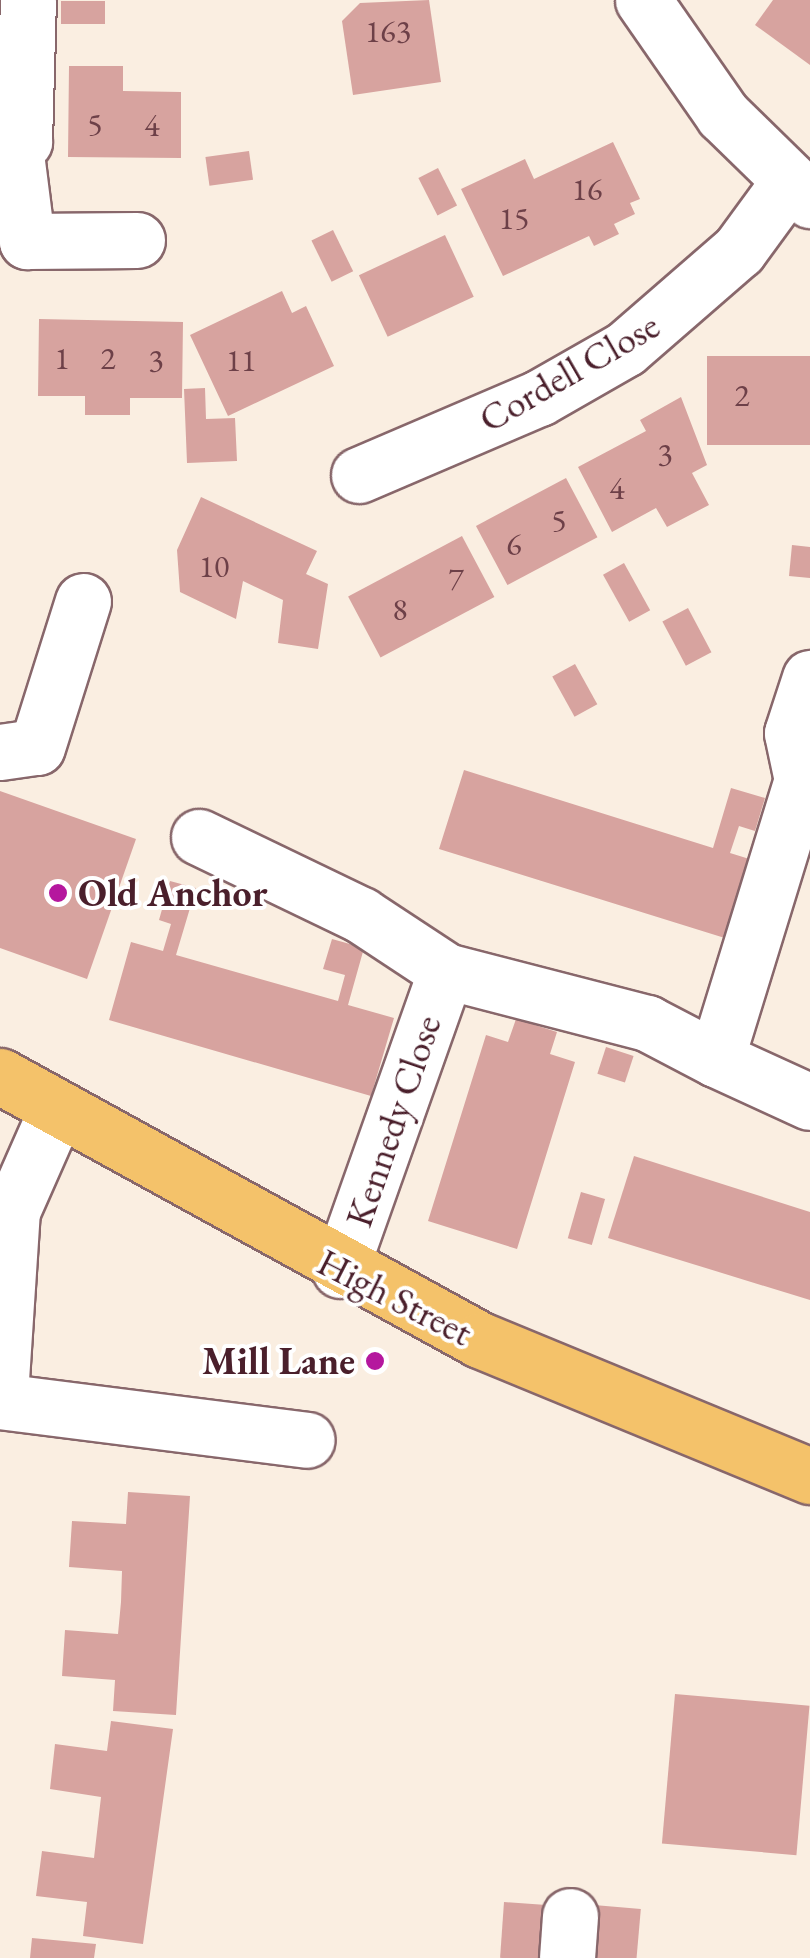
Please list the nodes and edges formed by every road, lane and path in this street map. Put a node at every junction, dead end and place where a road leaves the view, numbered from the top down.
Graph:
1 (28, 0) edge
2 (643, 0) edge
3 (8, 150) edge
4 (799, 191) edge
5 (137, 240) dead end
6 (359, 476) dead end
7 (83, 601) dead end
8 (810, 678) edge
9 (0, 752) edge
10 (806, 781) edge
11 (199, 837) dead end
12 (446, 971) junction
13 (716, 1059) junction
14 (0, 1076) edge
15 (810, 1102) edge
16 (58, 1109) junction
17 (340, 1270) junction
18 (0, 1398) edge
19 (307, 1440) dead end
20 (810, 1476) edge

1 - 3 street
2 - 4 street
3 - 5 street
4 - 6 street, Cordell Close
7 - 9 street
8 - 10 street
10 - 13 street
11 - 12 street, Kennedy Close
12 - 13 street, Kennedy Close
12 - 17 street, Kennedy Close
13 - 15 street, Kennedy Close
14 - 16 main road, High Street
16 - 17 main road, High Street
16 - 18 street
17 - 20 main road, High Street
18 - 19 street

